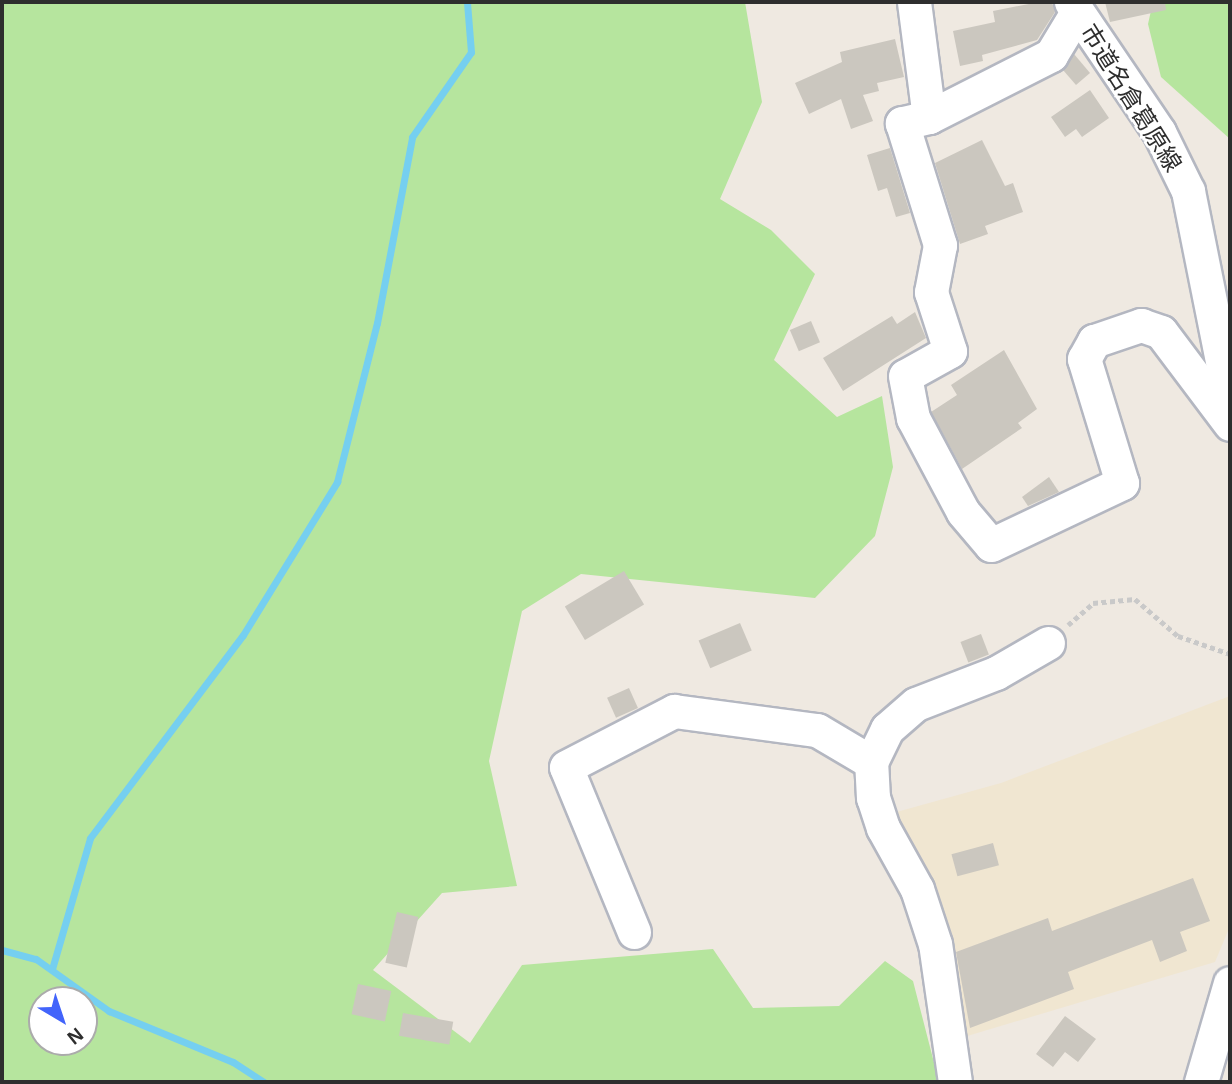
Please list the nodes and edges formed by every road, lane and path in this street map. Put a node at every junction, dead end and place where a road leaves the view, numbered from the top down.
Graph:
1 (914, 2) edge
2 (1074, 7) edge
3 (929, 117) junction
4 (1230, 401) edge
5 (1230, 424) edge
6 (1048, 643) joint
7 (1230, 654) edge
8 (871, 762) junction
9 (634, 932) dead end
10 (1230, 984) edge
11 (955, 1082) edge
12 (1201, 1082) edge

1 - 3 street
2 - 3 street
2 - 4 street, 市道名倉葛原線
3 - 5 street
6 - 7 path
6 - 8 street
8 - 9 street
8 - 11 street
10 - 12 street

